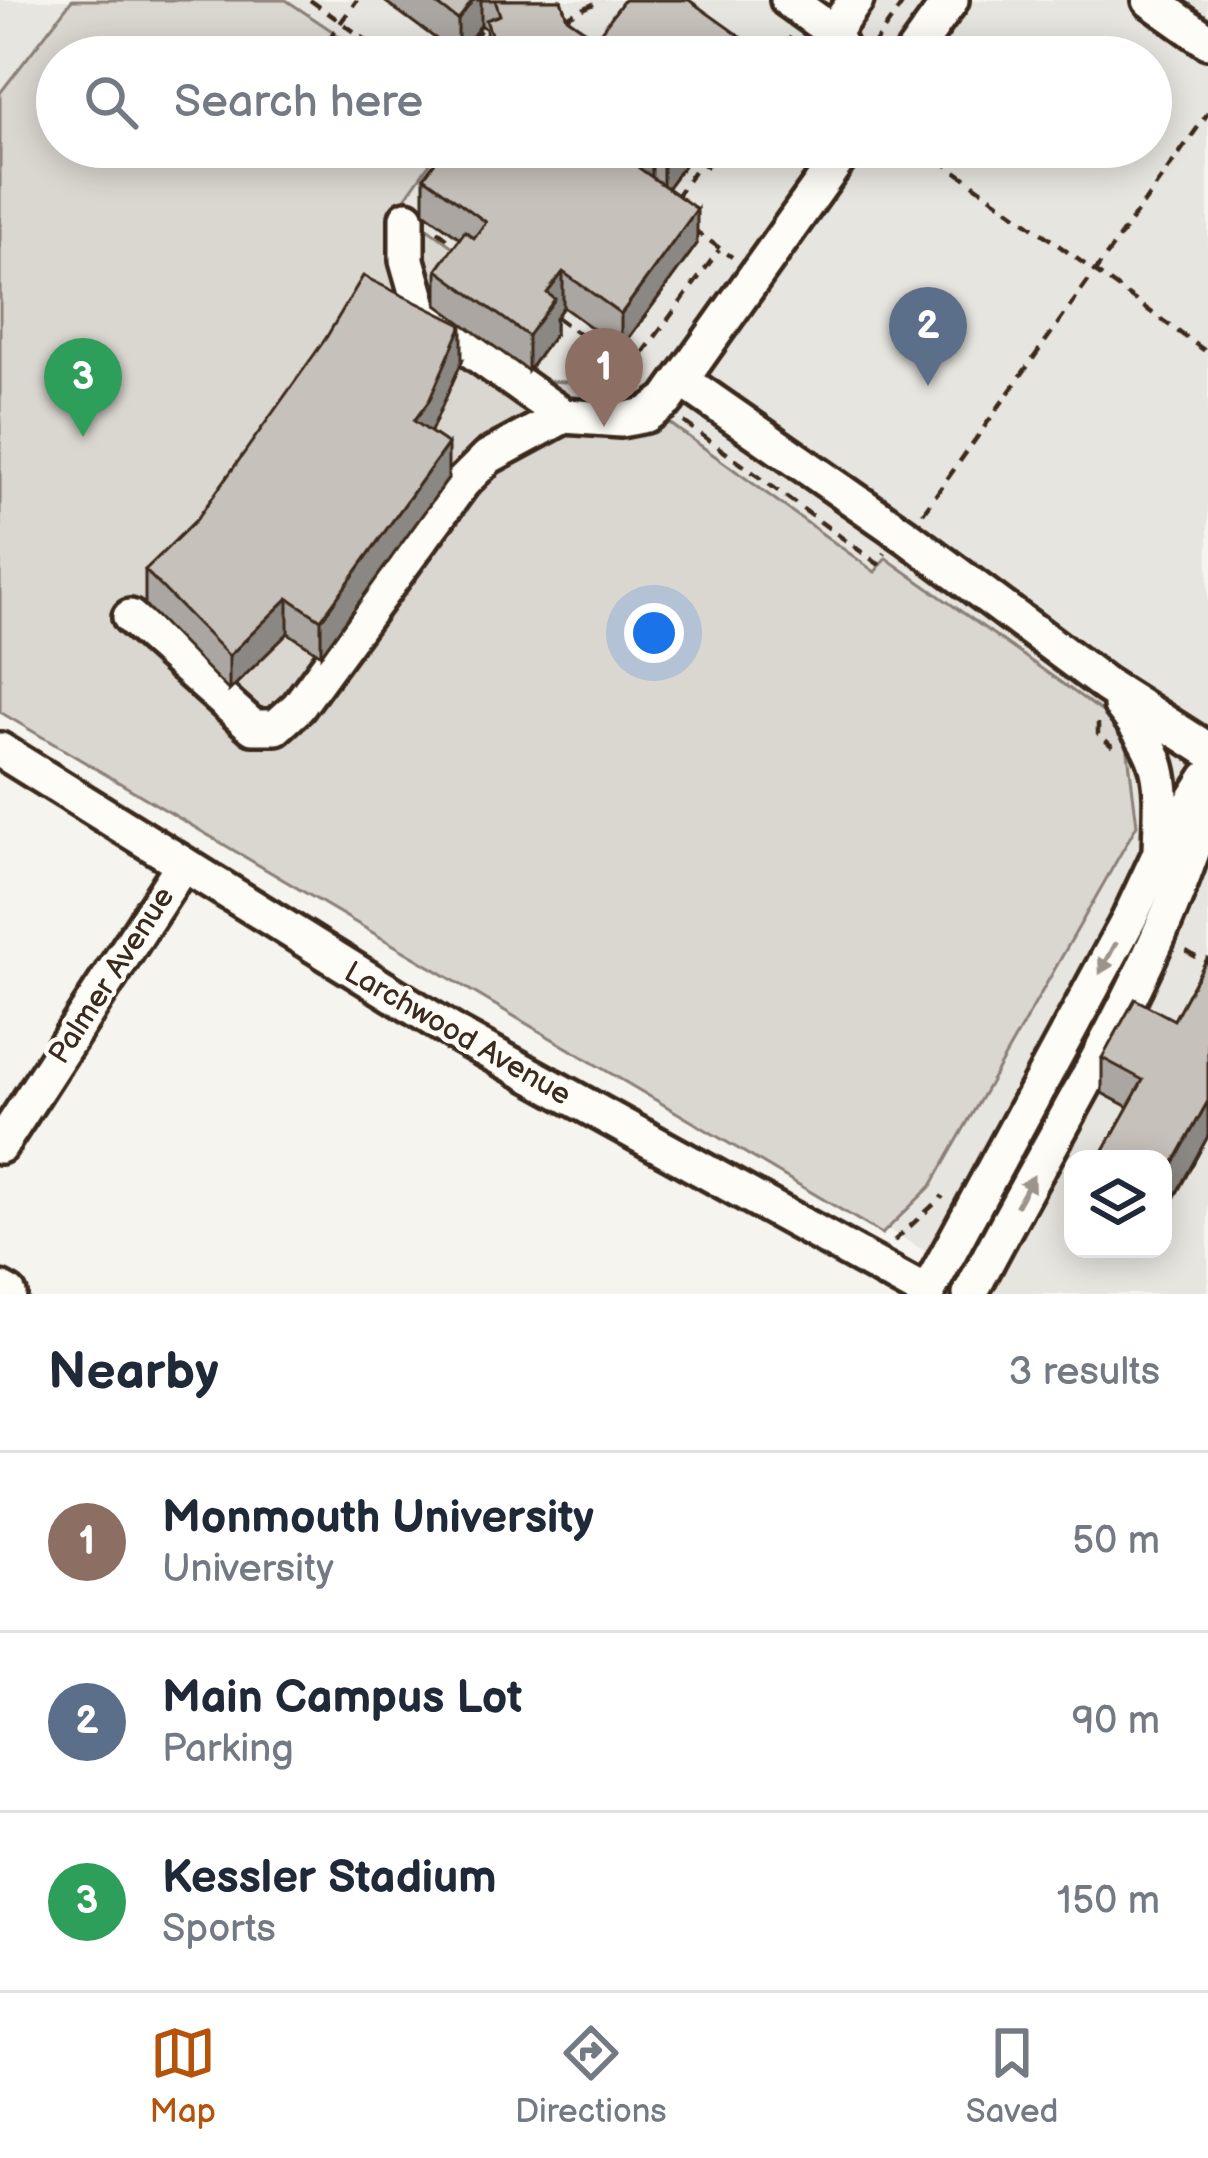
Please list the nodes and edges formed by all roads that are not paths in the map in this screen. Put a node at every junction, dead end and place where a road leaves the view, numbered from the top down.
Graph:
1 (856, 0) edge
2 (951, 0) edge
3 (1150, 0) edge
4 (791, 17) edge
5 (824, 36) edge
6 (842, 36) edge
7 (925, 36) edge
8 (1208, 41) edge
9 (832, 168) edge
10 (406, 218) road end
11 (675, 390) junction
12 (564, 416) junction
13 (130, 617) dead end
14 (1102, 701) junction
15 (0, 750) edge
16 (1208, 750) edge
17 (1208, 778) edge
18 (1208, 802) edge
19 (1160, 853) junction
20 (183, 865) junction
21 (0, 1146) edge
22 (878, 1275) edge
23 (0, 1289) edge
24 (9, 1294) edge
25 (928, 1294) edge
26 (970, 1294) edge

1 - 6 street
2 - 7 street
3 - 8 street
4 - 5 street
9 - 11 street
10 - 12 street
11 - 12 street
11 - 14 street
12 - 13 street
14 - 16 street
14 - 19 street
15 - 20 street, Larchwood Avenue
17 - 19 street
26 -> 18 street
19 -> 25 street
20 - 21 street, Palmer Avenue
20 - 22 street, Larchwood Avenue
22 - 25 street, Larchwood Avenue
23 - 24 street

